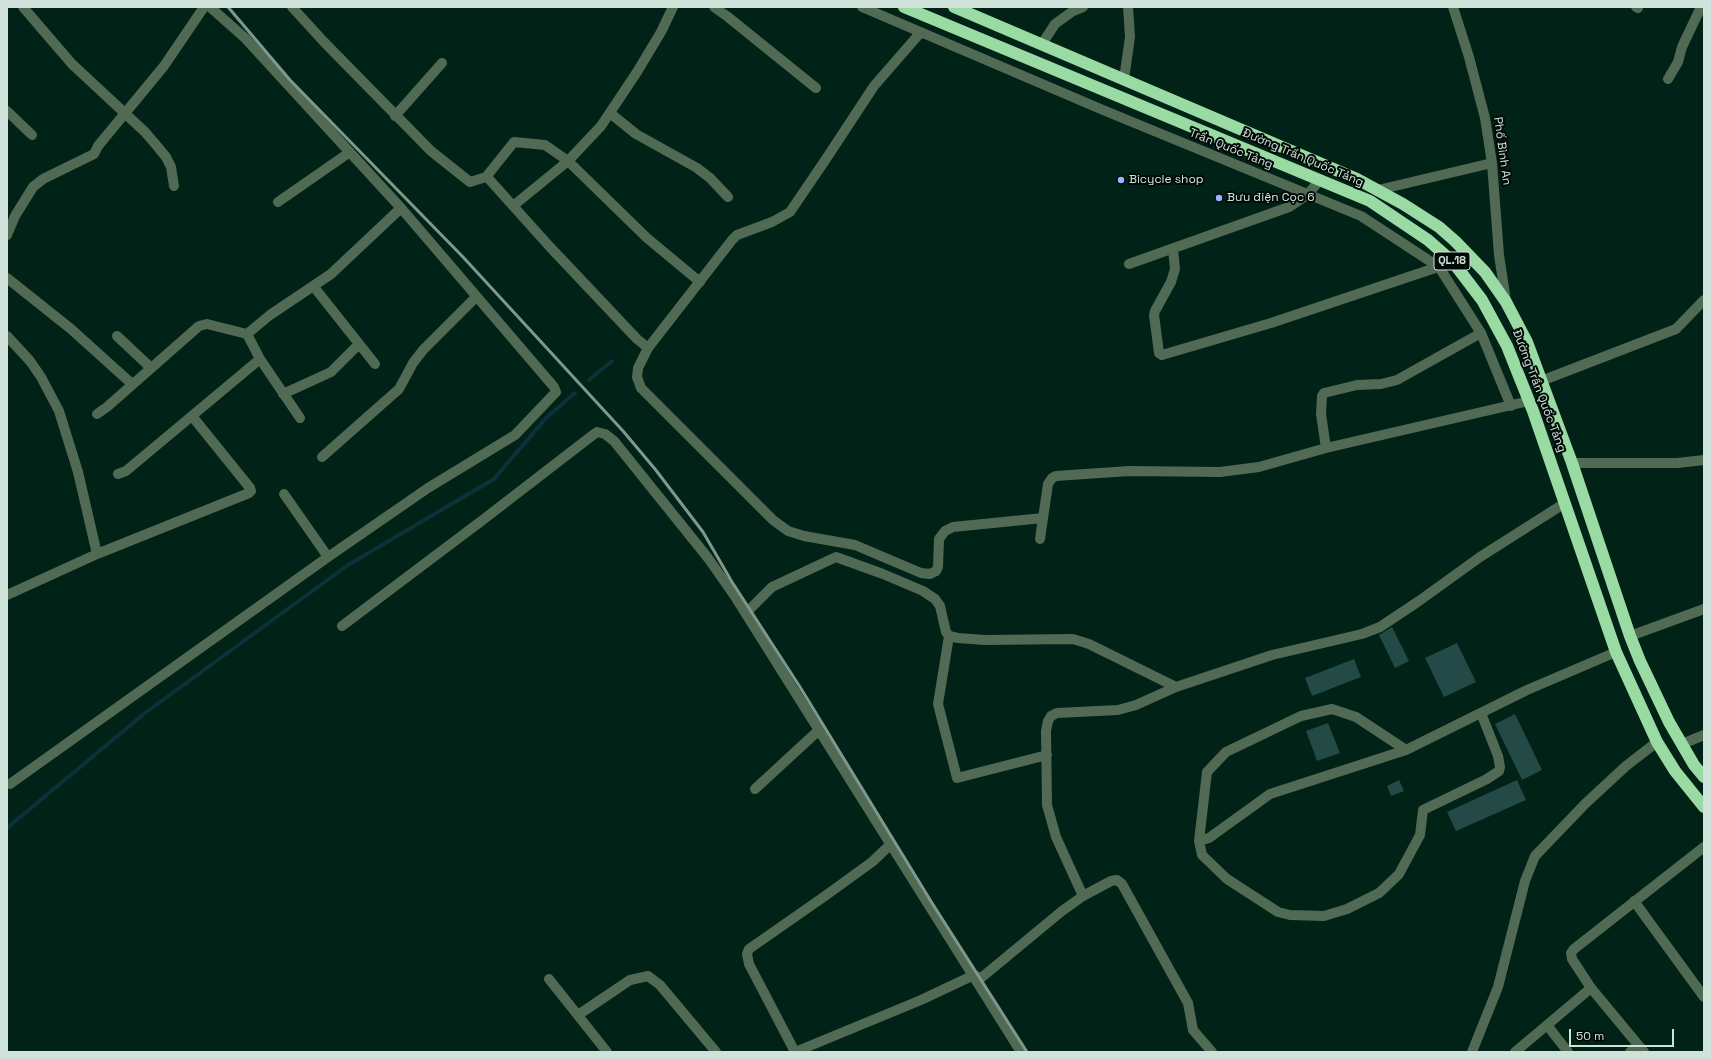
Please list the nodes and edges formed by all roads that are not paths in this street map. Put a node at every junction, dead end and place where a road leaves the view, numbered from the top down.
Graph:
1 (23, 7) edge
2 (204, 7) edge
3 (210, 7) edge
4 (292, 7) edge
5 (673, 7) edge
6 (714, 7) edge
7 (862, 7) edge
8 (904, 7) edge
9 (954, 7) edge
10 (1083, 7) edge
11 (1128, 7) edge
12 (1453, 7) edge
13 (1701, 7) edge
14 (1072, 9) edge
15 (921, 32) junction
16 (1042, 44) junction
17 (442, 63) dead end
18 (1124, 79) junction
19 (1668, 79) dead end
20 (816, 88) dead end
21 (7, 111) edge
22 (125, 113) junction
23 (610, 113) junction
24 (395, 116) junction
25 (32, 135) dead end
26 (350, 152) junction
27 (568, 161) junction
28 (1492, 162) junction
29 (486, 177) junction
30 (1320, 180) junction
31 (174, 186) dead end
32 (1378, 190) junction
33 (1307, 195) junction
34 (728, 197) dead end
35 (278, 202) dead end
36 (513, 206) junction
37 (401, 208) junction
38 (7, 235) edge
39 (1174, 248) junction
40 (1466, 252) junction
41 (1453, 262) junction
42 (1129, 264) dead end
43 (1439, 267) junction
44 (7, 278) edge
45 (700, 282) junction
46 (314, 287) junction
47 (476, 297) junction
48 (1704, 300) edge
49 (1506, 302) junction
50 (1481, 333) junction
51 (248, 334) junction
52 (7, 336) edge
53 (117, 336) dead end
54 (359, 344) junction
55 (643, 344) junction
56 (260, 359) junction
57 (375, 364) dead end
58 (152, 368) junction
59 (1541, 381) junction
60 (132, 384) junction
61 (283, 394) junction
62 (1529, 401) junction
63 (1511, 406) junction
64 (97, 414) dead end
65 (192, 416) junction
66 (300, 418) dead end
67 (1326, 448) junction
68 (322, 457) dead end
69 (1704, 460) edge
70 (1572, 463) junction
71 (118, 474) dead end
72 (284, 494) dead end
73 (1565, 503) junction
74 (1043, 518) junction
75 (1040, 539) dead end
76 (98, 554) junction
77 (328, 557) junction
78 (7, 595) edge
79 (1704, 609) edge
80 (745, 612) junction
81 (342, 626) dead end
82 (949, 636) junction
83 (1630, 636) junction
84 (1616, 652) junction
85 (1176, 687) junction
86 (1481, 713) junction
87 (819, 730) junction
88 (1704, 735) edge
89 (1657, 742) junction
90 (1682, 744) junction
91 (1406, 750) junction
92 (1046, 755) junction
93 (1704, 777) edge
94 (10, 784) dead end
95 (755, 789) dead end
96 (1704, 807) edge
97 (1199, 841) junction
98 (892, 844) junction
99 (1704, 847) edge
100 (1083, 896) junction
101 (1634, 901) junction
102 (974, 975) junction
103 (549, 978) dead end
104 (1591, 988) junction
105 (1704, 997) edge
106 (578, 1015) junction
107 (1547, 1025) junction
108 (1637, 1050) edge
109 (1211, 1051) edge
110 (607, 1052) edge
111 (716, 1052) edge
112 (795, 1052) edge
113 (1021, 1052) edge
114 (1472, 1052) edge
115 (1515, 1052) edge
116 (1568, 1052) edge

1 - 22 street
2 - 22 street
3 - 26 street
4 - 24 street
5 - 23 street
6 - 20 street
7 - 15 street, Trần Quốc Tảng
8 - 30 highway, Đường Trần Quốc Tảng / QL.18
9 - 16 highway, Đường Trần Quốc Tảng / QL.18
10 - 14 street
11 - 18 street
12 - 28 street, Phố Bình An
13 - 19 street
14 - 16 street
15 - 33 street, Trần Quốc Tảng
15 - 45 street
16 - 18 highway, Đường Trần Quốc Tảng / QL.18
17 - 24 street
18 - 32 highway, Đường Trần Quốc Tảng / QL.18
21 - 25 street
22 - 31 street
22 - 38 street
23 - 27 street
23 - 34 street
24 - 29 street
26 - 35 street
26 - 37 street
27 - 29 street
27 - 36 street
27 - 45 street
28 - 32 street
28 - 49 street, Phố Bình An
29 - 36 street
30 - 33 street
30 - 41 highway, Đường Trần Quốc Tảng / QL.18
32 - 40 highway, Đường Trần Quốc Tảng / QL.18
33 - 39 street
33 - 43 street, Trần Quốc Tảng
36 - 55 street
37 - 46 street
37 - 47 street
39 - 42 street
39 - 43 street
40 - 41 street
40 - 49 highway, Đường Trần Quốc Tảng / QL.18
41 - 43 street
41 - 62 highway, Đường Trần Quốc Tảng / QL.18
43 - 50 street, Trần Quốc Tảng
44 - 60 street
45 - 55 street
46 - 51 street
46 - 54 street
47 - 68 street
47 - 77 street
48 - 59 street
49 - 59 highway, Đường Trần Quốc Tảng / QL.18
50 - 63 street, Trần Quốc Tảng
50 - 67 street
51 - 56 street
51 - 58 street
52 - 76 street
53 - 58 street
54 - 57 street
54 - 61 street
55 - 74 street
56 - 61 street
56 - 65 street
58 - 60 street
59 - 70 highway, Đường Trần Quốc Tảng / QL.18
60 - 64 street
61 - 66 street
62 - 63 street
62 - 73 highway, Đường Trần Quốc Tảng / QL.18
63 - 67 street
65 - 71 street
65 - 76 street
67 - 74 street
69 - 70 street
70 - 83 highway, Đường Trần Quốc Tảng / QL.18
72 - 77 street
73 - 84 highway, Đường Trần Quốc Tảng / QL.18
73 - 85 street
74 - 75 street
76 - 78 street
77 - 94 street
79 - 83 street
80 - 81 street
80 - 82 street
80 - 87 street
82 - 85 street
82 - 92 street
83 - 90 highway, Đường Trần Quốc Tảng / QL.18
84 - 86 street
84 - 89 highway, Đường Trần Quốc Tảng / QL.18
85 - 92 street
86 - 91 street
86 - 97 street
87 - 95 street
87 - 98 street
88 - 90 street
89 - 96 highway, Đường Trần Quốc Tảng / QL.18
89 - 114 street
90 - 93 highway, Đường Trần Quốc Tảng / QL.18
91 - 97 street
91 - 97 street
92 - 100 street
98 - 102 street
98 - 112 street
99 - 101 street
100 - 102 street
100 - 109 street
101 - 104 street
101 - 105 street
102 - 112 street
102 - 113 street
103 - 106 street
104 - 107 street
104 - 108 street
106 - 110 street
106 - 111 street
107 - 115 street
107 - 116 street

